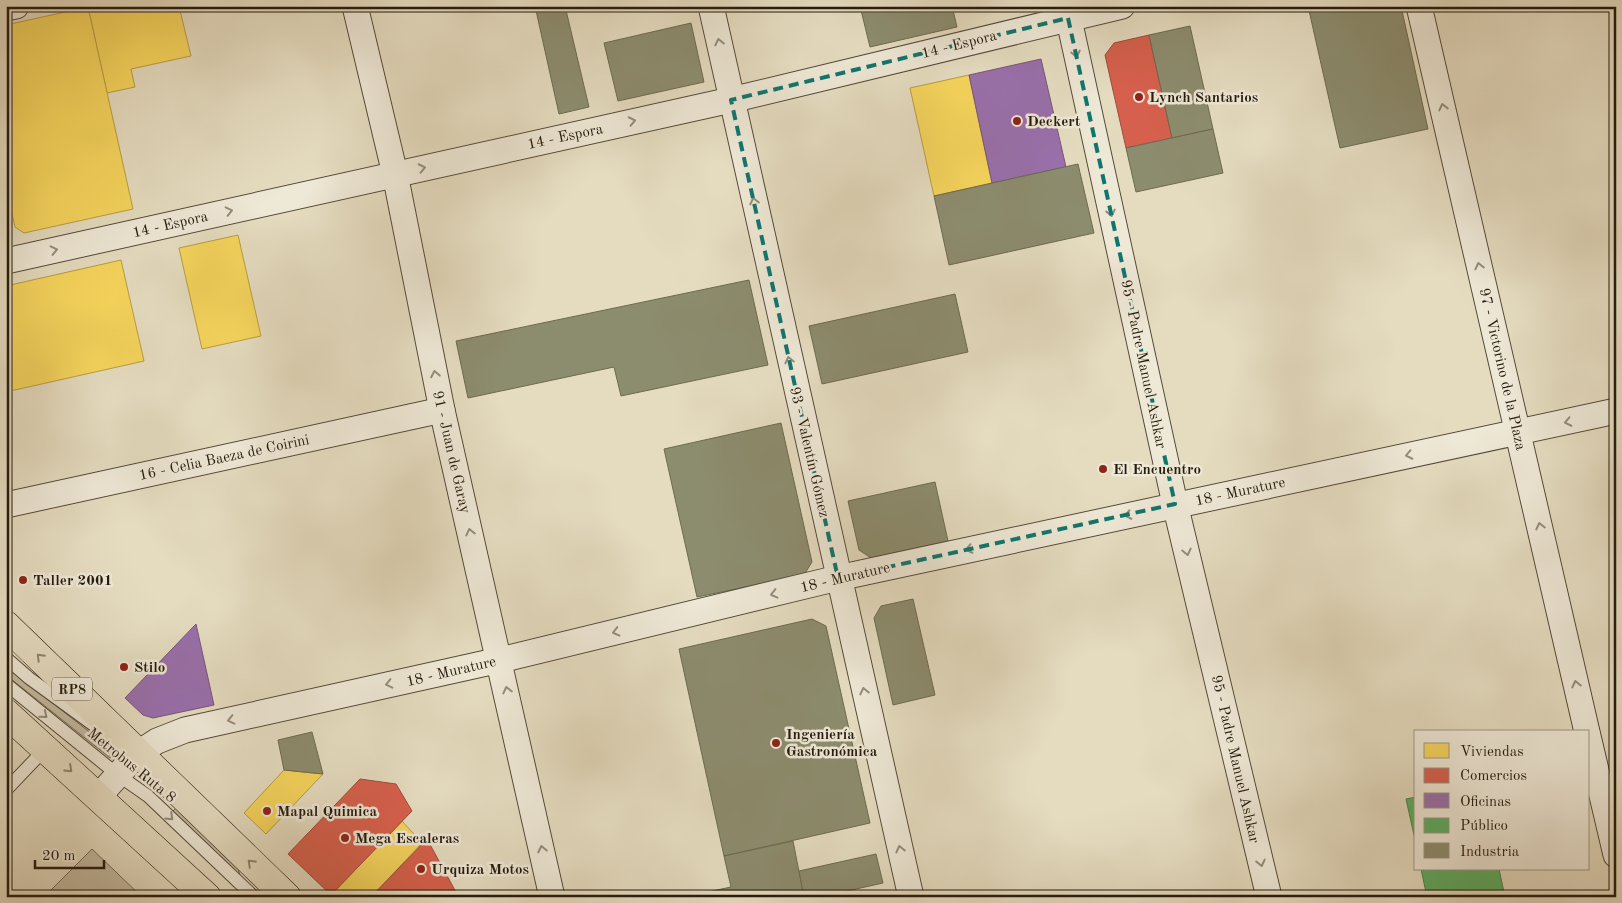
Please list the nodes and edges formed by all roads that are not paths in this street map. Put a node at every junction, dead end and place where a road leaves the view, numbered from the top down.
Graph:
1 (16, 6) edge
2 (355, 6) edge
3 (711, 6) edge
4 (1122, 6) edge
5 (1419, 6) edge
6 (6, 8) edge
7 (1067, 12) edge
8 (731, 100) junction
9 (395, 174) junction
10 (6, 261) edge
11 (442, 410) junction
12 (1616, 411) edge
13 (1518, 432) junction
14 (1175, 504) junction
15 (6, 505) edge
16 (838, 578) junction
17 (6, 625) edge
18 (6, 658) edge
19 (500, 660) junction
20 (6, 684) edge
21 (6, 713) edge
22 (1587, 730) edge
23 (1590, 744) edge
24 (46, 748) junction
25 (137, 754) junction
26 (118, 775) junction
27 (6, 790) edge
28 (98, 797) junction
29 (1616, 855) edge
30 (207, 897) edge
31 (254, 897) edge
32 (286, 897) edge
33 (552, 897) edge
34 (911, 897) edge
35 (1269, 897) edge

1 - 6 street
2 - 9 street, 91 - Juan de Garay
8 -> 3 street, 93 - Valentín Gómez
4 - 7 street, 14 - Espora
13 -> 5 street, 97 - Victorino de la Plaza
7 - 8 street, 14 - Espora
7 -> 14 street, 95 - Padre Manuel Ashkar
9 -> 8 street, 14 - Espora
16 -> 8 street, 93 - Valentín Gómez
10 -> 9 street, 14 - Espora
11 -> 9 street, 91 - Juan de Garay
11 - 15 street, 16 - Celia Baeza de Coirini
19 -> 11 street, 91 - Juan de Garay
12 -> 13 street, 18 - Murature
13 -> 14 street, 18 - Murature
22 -> 13 street, 97 - Victorino de la Plaza
14 -> 16 street, 18 - Murature
14 -> 35 street, 95 - Padre Manuel Ashkar
16 -> 19 street, 18 - Murature
34 -> 16 street, 93 - Valentín Gómez
25 -> 17 main road, RP8
18 - 25 lane, Metrobus Ruta 8
19 -> 25 street, 18 - Murature
33 -> 19 street, 91 - Juan de Garay
20 -> 26 lane, Metrobus Ruta 8
21 - 24 main road
23 - 29 street
24 - 27 lane
24 -> 28 main road
25 - 26 street, 18 - Murature
32 -> 25 main road, RP8
26 - 28 street, 18 - Murature
26 -> 31 lane, Metrobus Ruta 8
28 - 30 main road

